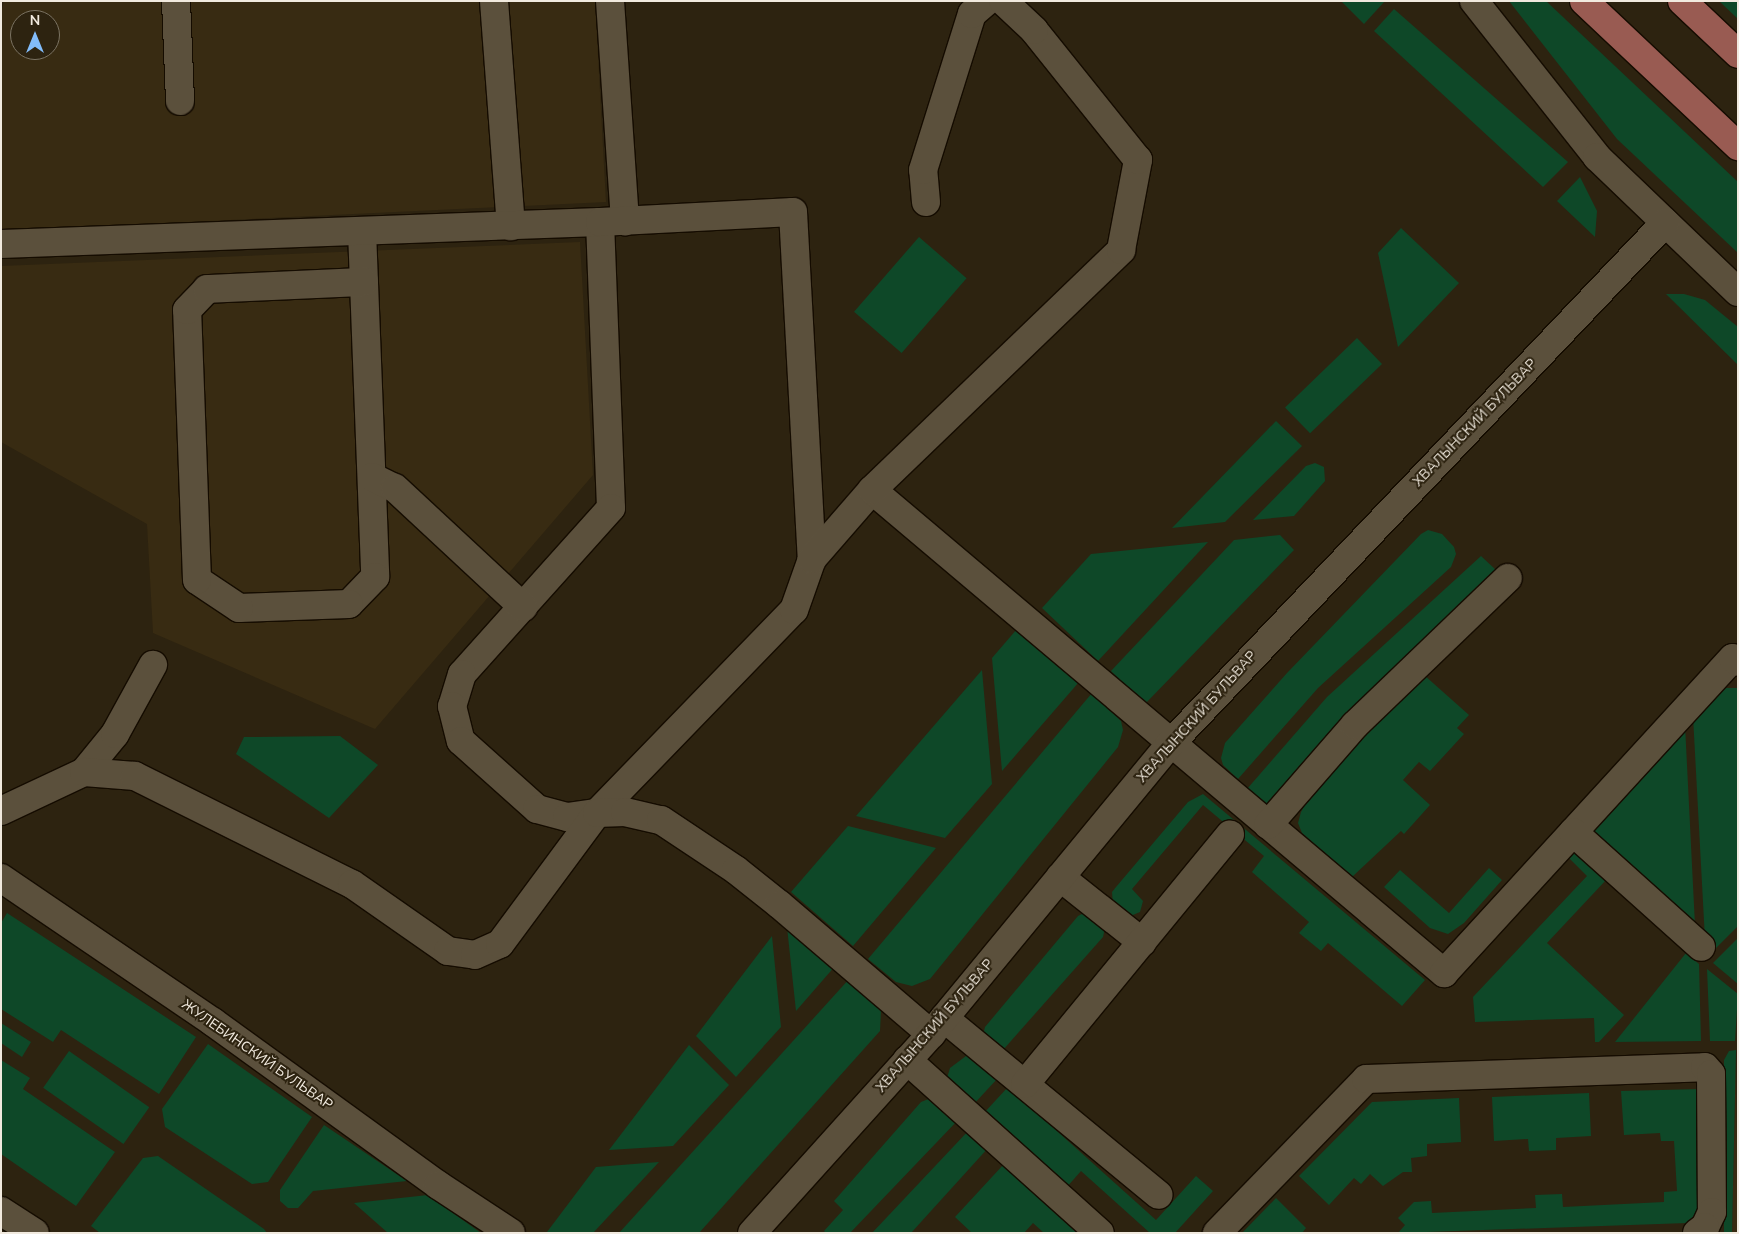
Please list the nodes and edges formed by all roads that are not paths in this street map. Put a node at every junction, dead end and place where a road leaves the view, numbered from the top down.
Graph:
1 (176, 1) edge
2 (494, 1) edge
3 (610, 1) edge
4 (987, 1) edge
5 (1003, 1) edge
6 (1474, 1) edge
7 (1584, 1) edge
8 (1682, 1) edge
9 (1738, 54) edge
10 (180, 101) dead end
11 (1738, 146) edge
12 (926, 202) dead end
13 (612, 221) junction
14 (1665, 223) junction
15 (512, 226) junction
16 (362, 231) junction
17 (1, 244) edge
18 (364, 282) junction
19 (1738, 292) edge
20 (372, 477) junction
21 (872, 490) junction
22 (812, 559) junction
23 (1508, 578) dead end
24 (523, 607) junction
25 (1738, 662) edge
26 (153, 665) dead end
27 (1170, 744) junction
28 (84, 772) junction
29 (1, 811) edge
30 (597, 813) junction
31 (1268, 826) junction
32 (1573, 832) junction
33 (1230, 834) dead end
34 (1, 878) edge
35 (1060, 878) junction
36 (1142, 942) junction
37 (1701, 947) dead end
38 (937, 1026) junction
39 (908, 1060) junction
40 (1025, 1084) junction
41 (1159, 1195) dead end
42 (1, 1211) edge
43 (36, 1233) edge
44 (511, 1233) edge
45 (752, 1233) edge
46 (1100, 1233) edge
47 (1217, 1233) edge
48 (1697, 1233) edge

1 - 10 street
2 - 15 street
3 - 13 street
4 - 12 street
5 - 21 street
6 - 14 street
7 - 11 main road
8 - 9 main road
13 - 15 street
13 - 22 street
13 - 24 street
14 - 19 street
14 - 27 street, ХВАЛЫНСКИЙ БУЛЬВАР
15 - 16 street
16 - 17 street
16 - 18 street
18 - 20 street
18 - 20 street
20 - 24 street
21 - 22 street
21 - 27 street
22 - 30 street
23 - 31 street
24 - 30 street
25 - 32 street
26 - 28 street
27 - 31 street
27 - 35 street, ХВАЛЫНСКИЙ БУЛЬВАР
28 - 29 street
28 - 30 street
30 - 38 street
31 - 32 street
32 - 37 street
33 - 36 street
34 - 44 street, ЖУЛЕБИНСКИЙ БУЛЬВАР
35 - 36 street
35 - 38 street, ХВАЛЫНСКИЙ БУЛЬВАР
36 - 40 street
38 - 39 street, ХВАЛЫНСКИЙ БУЛЬВАР
38 - 40 street
39 - 45 street, ХВАЛЫНСКИЙ БУЛЬВАР
39 - 46 street
40 - 41 street
42 - 43 street
47 - 48 street

